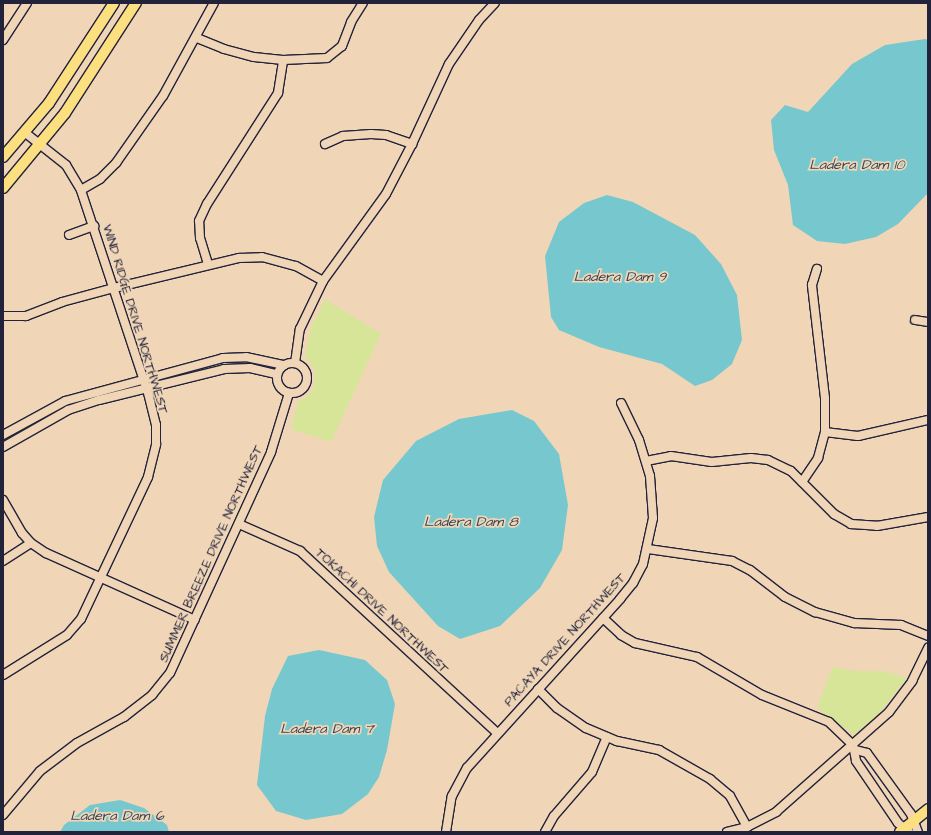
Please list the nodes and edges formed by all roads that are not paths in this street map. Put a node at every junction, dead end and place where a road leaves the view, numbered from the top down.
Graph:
1 (27, 3) edge
2 (114, 3) edge
3 (136, 3) edge
4 (214, 3) edge
5 (363, 3) edge
6 (495, 3) edge
7 (197, 38) junction
8 (3, 40) edge
9 (283, 60) junction
10 (24, 132) junction
11 (325, 144) dead end
12 (412, 144) junction
13 (41, 145) junction
14 (3, 157) edge
15 (3, 188) edge
16 (81, 190) junction
17 (94, 226) junction
18 (69, 236) dead end
19 (208, 264) junction
20 (818, 270) dead end
21 (323, 281) junction
22 (114, 288) junction
23 (3, 316) edge
24 (915, 320) dead end
25 (928, 322) edge
26 (295, 363) junction
27 (284, 365) junction
28 (277, 374) junction
29 (144, 378) junction
30 (147, 388) junction
31 (289, 393) junction
32 (621, 403) dead end
33 (928, 420) edge
34 (825, 432) junction
35 (3, 434) edge
36 (3, 447) edge
37 (646, 461) junction
38 (802, 482) junction
39 (3, 500) edge
40 (928, 516) edge
41 (239, 524) junction
42 (31, 542) junction
43 (648, 549) junction
44 (3, 561) edge
45 (101, 578) junction
46 (603, 618) junction
47 (195, 620) junction
48 (928, 636) edge
49 (928, 648) edge
50 (3, 674) edge
51 (538, 689) junction
52 (497, 733) junction
53 (607, 737) junction
54 (854, 747) junction
55 (928, 809) edge
56 (3, 815) edge
57 (914, 820) junction
58 (747, 827) junction
59 (904, 831) edge
60 (446, 832) edge
61 (545, 832) edge
62 (726, 832) edge
63 (918, 832) edge

1 - 8 street
2 - 10 main road
3 - 13 main road
4 - 7 street
5 - 9 street
6 - 12 street
7 - 9 street
7 - 16 street
9 - 19 street
10 - 13 street, WIND RIDGE DRIVE NORTHWEST
10 - 14 main road
11 - 12 street
12 - 21 street
13 - 15 main road
13 - 16 street, WIND RIDGE DRIVE NORTHWEST
16 - 17 street, WIND RIDGE DRIVE NORTHWEST
17 - 18 street
17 - 22 street, WIND RIDGE DRIVE NORTHWEST
19 - 21 street
19 - 22 street
20 - 34 street
21 - 26 street
22 - 23 street
22 - 29 street, WIND RIDGE DRIVE NORTHWEST
24 - 25 street
26 - 27 street
26 - 31 street
27 - 28 street
27 - 29 street
28 - 30 street
28 - 31 street
29 - 30 street, WIND RIDGE DRIVE NORTHWEST
29 - 35 street
30 - 36 street
30 - 45 street, WIND RIDGE DRIVE NORTHWEST
31 - 41 street, SUMMER BREEZE DRIVE NORTHWEST
32 - 37 street, PACAYA DRIVE NORTHWEST
33 - 34 street
34 - 38 street
37 - 38 street
37 - 43 street, PACAYA DRIVE NORTHWEST
38 - 40 street
39 - 42 street
41 - 47 street, SUMMER BREEZE DRIVE NORTHWEST
41 - 52 street, TOKACHI DRIVE NORTHWEST
42 - 44 street
42 - 45 street
43 - 46 street, PACAYA DRIVE NORTHWEST
43 - 48 street
45 - 47 street
45 - 50 street, WIND RIDGE DRIVE NORTHWEST
46 - 51 street, PACAYA DRIVE NORTHWEST
46 - 54 street
47 - 56 street, SUMMER BREEZE DRIVE NORTHWEST
49 - 54 street
51 - 52 street, PACAYA DRIVE NORTHWEST
51 - 53 street
52 - 60 street, PACAYA DRIVE NORTHWEST
53 - 58 street
53 - 61 street
54 - 57 street
54 - 58 street
54 - 59 street
55 - 57 main road
57 - 59 main road
57 - 63 street
58 - 62 street

